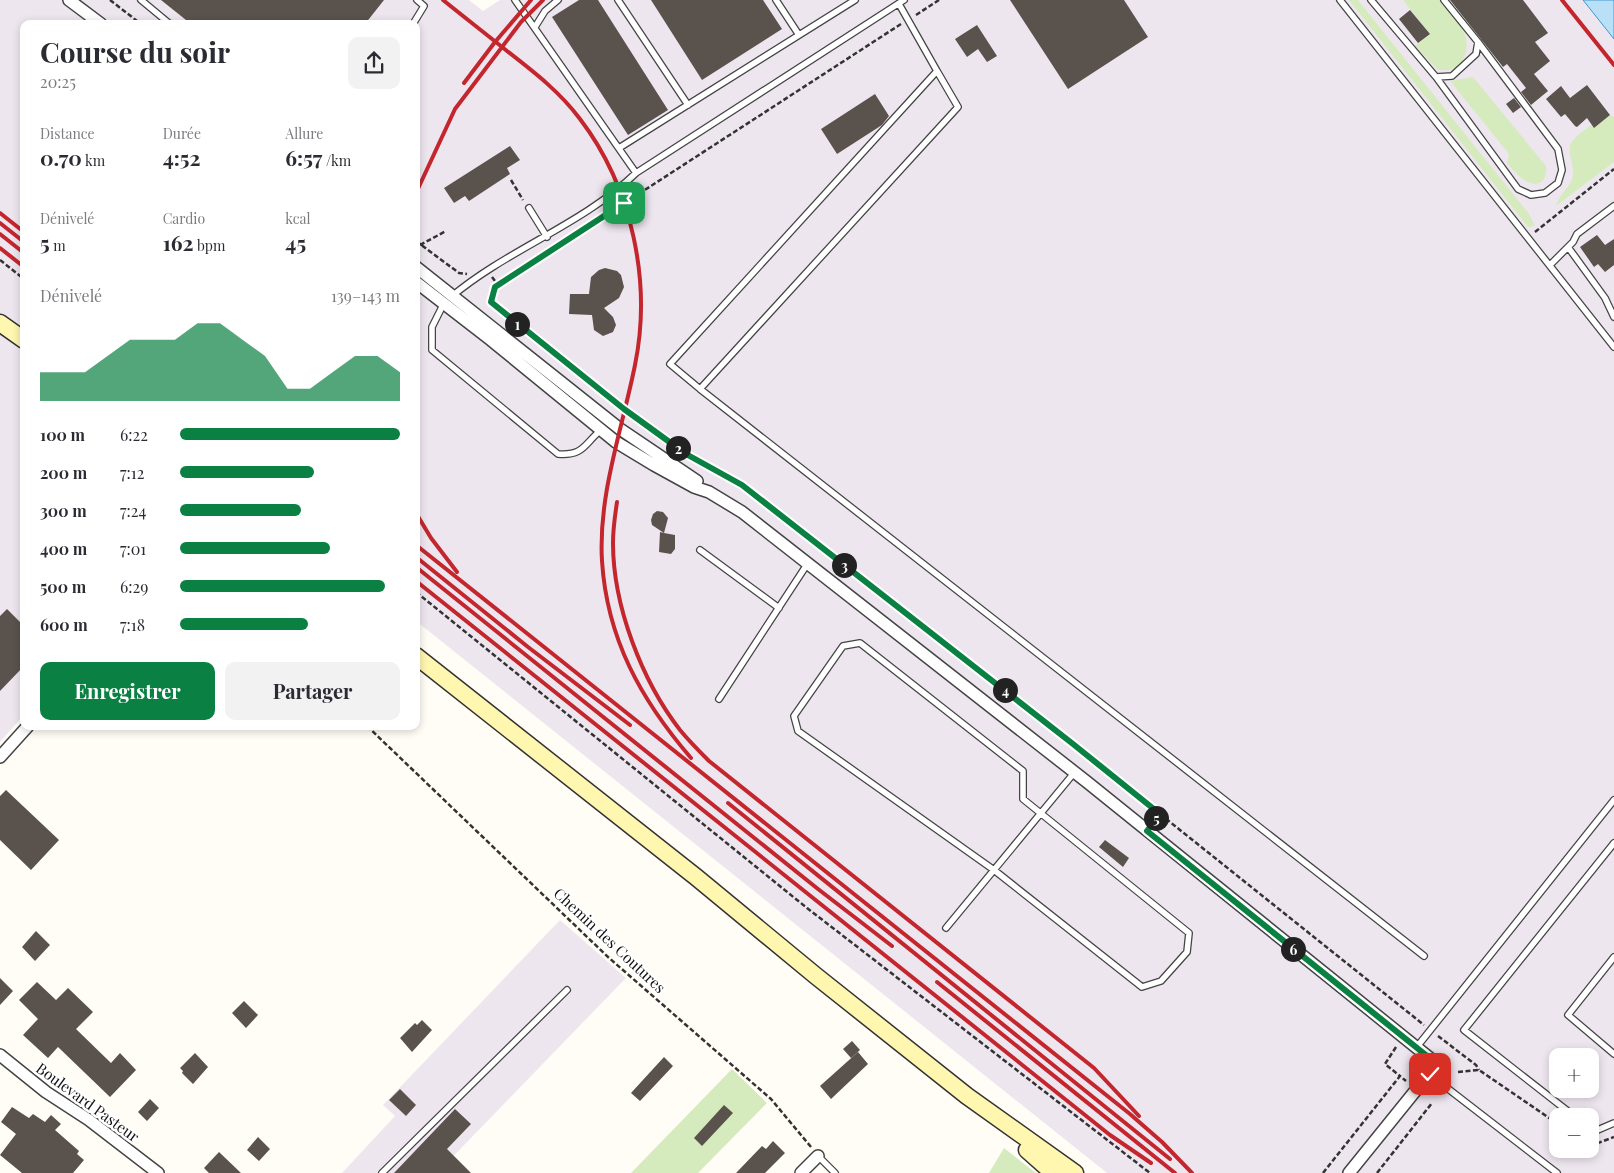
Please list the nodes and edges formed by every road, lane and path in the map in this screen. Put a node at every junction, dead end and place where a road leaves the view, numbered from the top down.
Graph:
1 (69, 0) edge
2 (110, 0) edge
3 (141, 0) edge
4 (417, 0) edge
5 (515, 0) edge
6 (558, 0) edge
7 (618, 0) edge
8 (776, 0) edge
9 (855, 0) edge
10 (939, 0) edge
11 (1340, 0) edge
12 (1370, 0) edge
13 (1444, 0) edge
14 (902, 2) edge
15 (96, 20) edge
16 (136, 20) edge
17 (165, 20) edge
18 (415, 20) edge
19 (908, 20) junction
20 (535, 27) junction
21 (799, 35) junction
22 (1478, 42) junction
23 (937, 71) junction
24 (1436, 77) junction
25 (688, 105) junction
26 (619, 148) junction
27 (1614, 169) edge
28 (636, 173) junction
29 (511, 180) dead end
30 (1614, 206) edge
31 (529, 208) joint
32 (446, 231) dead end
33 (547, 237) junction
34 (1528, 238) junction
35 (420, 244) joint
36 (1568, 247) junction
37 (0, 260) edge
38 (1550, 265) junction
39 (420, 270) edge
40 (468, 274) dead end
41 (20, 276) edge
42 (420, 285) edge
43 (453, 295) junction
44 (1605, 298) junction
45 (443, 303) junction
46 (1614, 303) edge
47 (1614, 317) edge
48 (0, 323) edge
49 (20, 337) edge
50 (1614, 347) edge
51 (700, 389) junction
52 (601, 430) junction
53 (709, 492) junction
54 (700, 550) dead end
55 (808, 564) junction
56 (420, 595) edge
57 (779, 608) junction
58 (420, 659) edge
59 (719, 699) dead end
60 (24, 730) edge
61 (371, 730) edge
62 (0, 756) edge
63 (1074, 773) junction
64 (1614, 800) edge
65 (1040, 814) junction
66 (1160, 814) junction
67 (1147, 831) junction
68 (1614, 842) edge
69 (994, 870) junction
70 (946, 928) dead end
71 (1424, 956) dead end
72 (1614, 957) edge
73 (567, 990) dead end
74 (1430, 1030) junction
75 (1403, 1037) junction
76 (1416, 1048) junction
77 (1614, 1054) edge
78 (0, 1055) edge
79 (1479, 1070) junction
80 (1458, 1072) dead end
81 (1430, 1074) junction
82 (1400, 1076) junction
83 (1406, 1081) dead end
84 (967, 1096) junction
85 (1432, 1103) dead end
86 (1564, 1108) edge
87 (1549, 1118) edge
88 (1614, 1123) edge
89 (1599, 1129) edge
90 (1614, 1137) edge
91 (1599, 1143) edge
92 (818, 1156) junction
93 (158, 1173) edge
94 (382, 1173) edge
95 (801, 1173) edge
96 (835, 1173) edge
97 (1053, 1173) edge
98 (1075, 1173) edge
99 (1150, 1173) edge
100 (1323, 1173) edge
101 (1349, 1173) edge
102 (1377, 1173) edge
103 (1557, 1173) edge

1 - 15 street
2 - 16 path
3 - 17 lane
4 - 18 lane
5 - 20 lane
6 - 20 lane
7 - 25 lane
8 - 21 lane
9 - 21 lane
10 - 19 path
11 - 34 lane
12 - 24 lane
13 - 22 lane
14 - 19 lane
14 - 28 lane
19 - 23 lane
19 - 66 path
20 - 26 lane
21 - 25 lane
22 - 24 lane
22 - 24 lane
23 - 51 lane
23 - 51 lane
25 - 26 lane
26 - 28 lane
27 - 34 path
28 - 33 lane
29 - 31 path
30 - 36 lane
31 - 33 lane
32 - 35 path
33 - 43 lane
34 - 38 lane
35 - 40 path
36 - 38 lane
36 - 44 lane
37 - 41 path
38 - 50 lane
39 - 43 street
42 - 45 street
43 - 45 lane
43 - 53 street
44 - 46 lane
44 - 47 lane
45 - 52 street
45 - 52 lane
48 - 49 main road
51 - 71 lane
52 - 53 street
53 - 55 street
54 - 57 lane
55 - 57 lane
55 - 63 street
56 - 99 path
57 - 59 lane
58 - 84 main road
60 - 62 street
61 - 92 path, Chemin des Coutures
63 - 65 lane
63 - 67 street
64 - 74 lane
65 - 69 lane
65 - 69 lane
65 - 69 lane
66 - 67 path
66 - 74 path
67 - 75 street
68 - 86 lane
69 - 70 lane
72 - 77 lane
73 - 94 lane
74 - 76 lane
74 - 79 path
75 - 76 street
75 - 82 path
76 - 81 street
78 - 93 street, Boulevard Pasteur
79 - 80 path
79 - 87 path
81 - 101 street
81 - 103 lane
82 - 83 path
82 - 100 path
84 - 97 main road
84 - 98 main road
85 - 102 path
88 - 89 lane
90 - 91 path
92 - 95 street
92 - 96 lane

